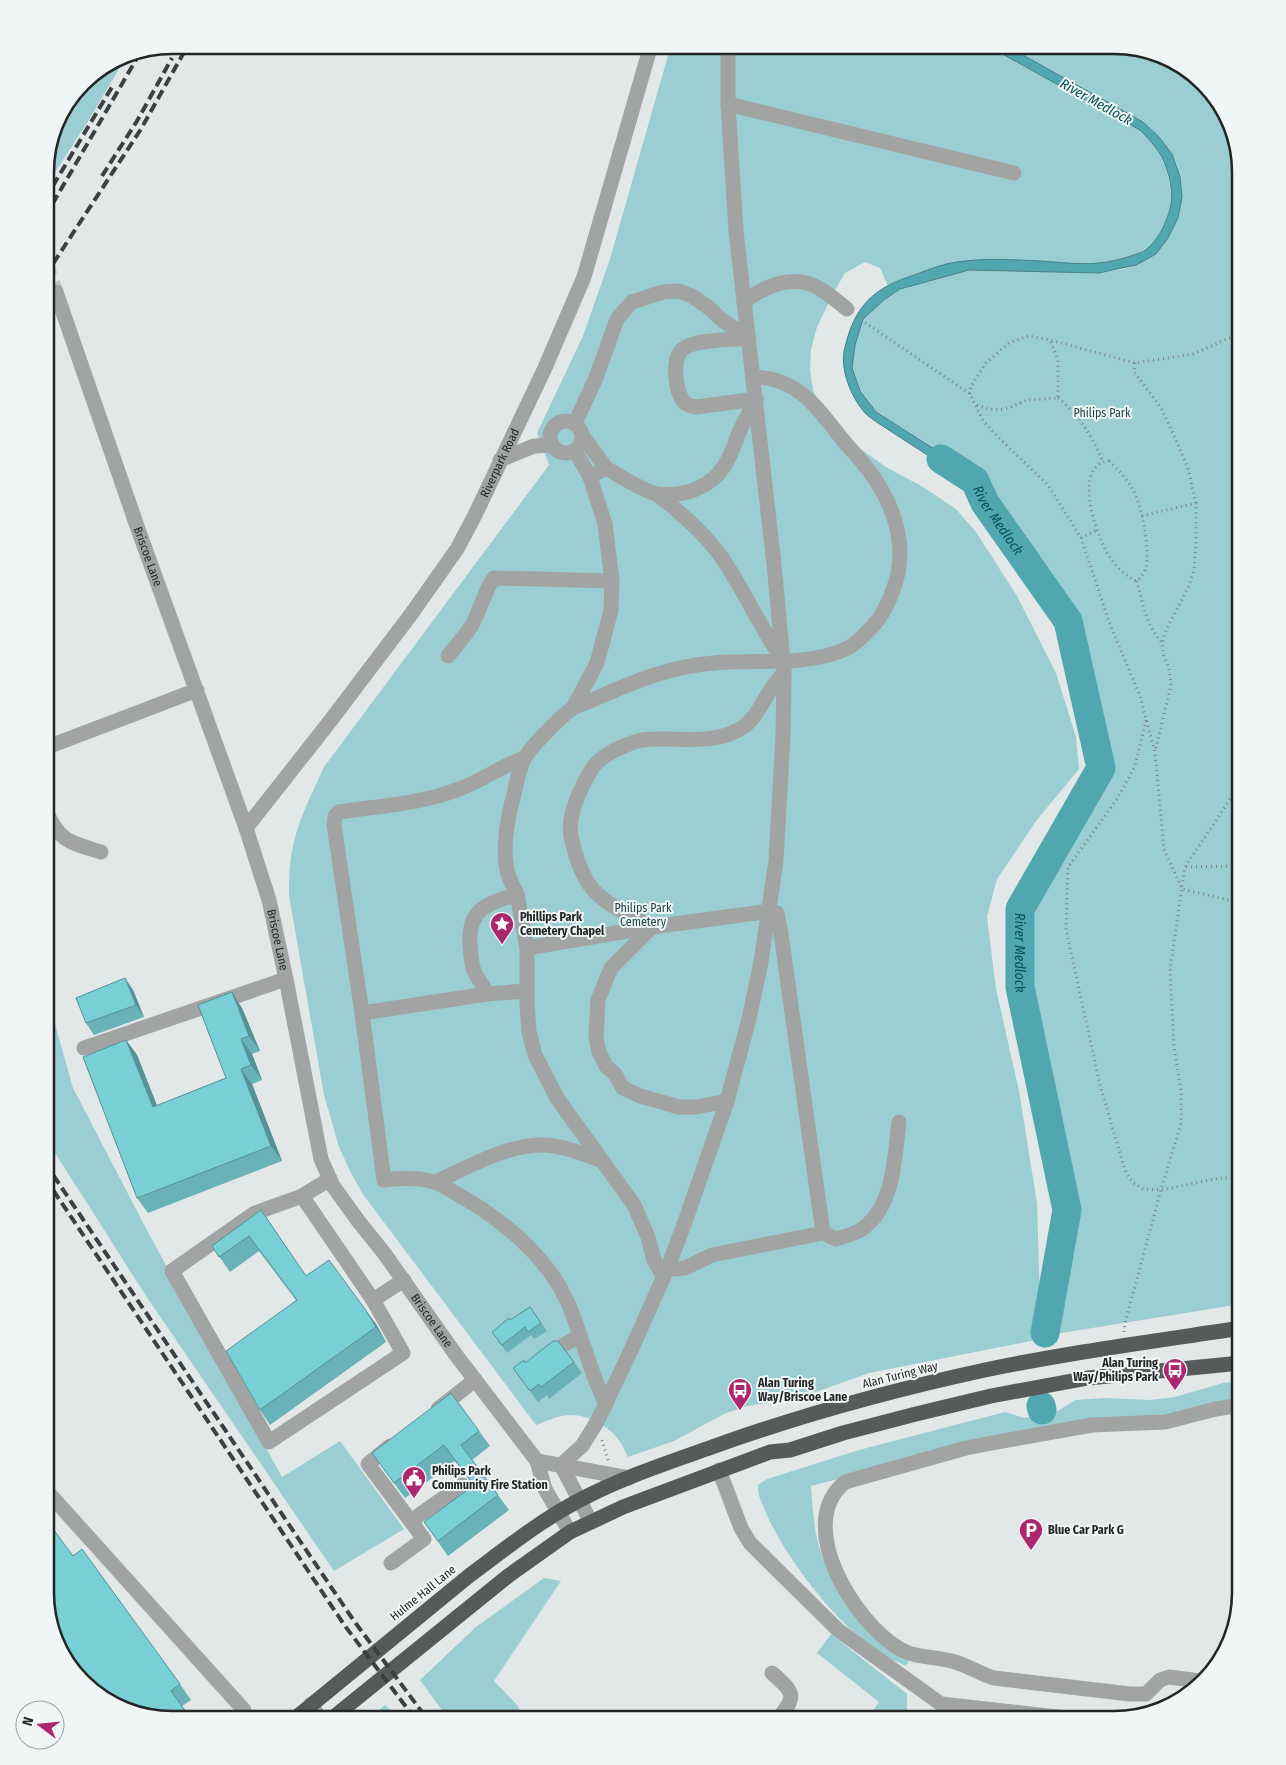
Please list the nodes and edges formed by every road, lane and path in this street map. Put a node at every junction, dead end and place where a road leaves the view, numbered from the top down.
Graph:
1 (649, 54) edge
2 (728, 54) edge
3 (728, 104) junction
4 (1014, 173) dead end
5 (56, 292) tunnel mouth
6 (744, 302) junction
7 (847, 309) dead end
8 (864, 322) dead end
9 (1232, 337) edge
10 (748, 338) junction
11 (1050, 340) junction
12 (1135, 363) junction
13 (754, 377) junction
14 (970, 394) junction
15 (1058, 398) junction
16 (756, 399) junction
17 (976, 405) junction
18 (578, 429) junction
19 (552, 445) junction
20 (575, 451) junction
21 (500, 460) junction
22 (1103, 462) junction
23 (606, 468) junction
24 (590, 477) junction
25 (657, 494) junction
26 (1196, 503) junction
27 (1142, 516) junction
28 (1097, 530) junction
29 (1081, 538) junction
30 (612, 580) junction
31 (1137, 581) junction
32 (1162, 644) junction
33 (448, 656) dead end
34 (784, 666) junction
35 (196, 690) junction
36 (573, 708) junction
37 (1146, 720) junction
38 (54, 745) edge
39 (1155, 753) junction
40 (524, 758) junction
41 (1232, 796) edge
42 (54, 828) edge
43 (246, 828) junction
44 (102, 852) dead end
45 (1232, 866) edge
46 (1185, 867) junction
47 (1182, 889) junction
48 (517, 894) junction
49 (1232, 902) edge
50 (770, 911) junction
51 (652, 927) junction
52 (527, 948) junction
53 (286, 979) junction
54 (526, 991) junction
55 (487, 994) junction
56 (362, 1013) junction
57 (84, 1048) dead end
58 (726, 1101) junction
59 (898, 1122) dead end
60 (600, 1160) junction
61 (1232, 1177) edge
62 (330, 1179) junction
63 (435, 1182) junction
64 (1161, 1190) junction
65 (302, 1196) junction
66 (823, 1233) junction
67 (666, 1271) junction
68 (404, 1280) junction
69 (373, 1300) junction
70 (1232, 1329) edge
71 (580, 1336) junction
72 (565, 1344) dead end
73 (1121, 1347) junction
74 (1232, 1364) edge
75 (475, 1380) junction
76 (606, 1404) junction
77 (1232, 1406) edge
78 (429, 1416) edge
79 (399, 1440) edge
80 (537, 1461) junction
81 (561, 1465) junction
82 (719, 1470) junction
83 (629, 1478) junction
84 (462, 1485) edge
85 (54, 1499) edge
86 (580, 1500) junction
87 (559, 1512) junction
88 (411, 1521) junction
89 (591, 1522) junction
90 (570, 1532) junction
91 (391, 1563) dead end
92 (772, 1672) dead end
93 (1194, 1680) edge
94 (311, 1704) junction
95 (244, 1710) dead end
96 (303, 1711) edge
97 (315, 1711) edge
98 (341, 1711) edge
99 (784, 1711) edge
100 (1004, 1711) edge

1 - 21 street, Riverpark Road
2 - 3 street
3 - 4 street
3 - 6 street
5 - 35 street, Briscoe Lane
6 - 7 street
6 - 10 street
8 - 14 path
9 - 12 path
10 - 13 street
10 - 16 street
10 - 18 street
11 - 12 path
11 - 14 path
11 - 15 path
12 - 26 path
13 - 16 street
13 - 34 street
14 - 17 path
15 - 17 path
15 - 22 path
16 - 25 street
16 - 34 street
17 - 29 path
18 - 19 street
18 - 20 street
18 - 23 street
19 - 20 street
19 - 21 street
20 - 24 street
21 - 43 street, Riverpark Road
22 - 27 path
22 - 28 path
23 - 24 street
23 - 25 street
24 - 30 street
25 - 34 street
26 - 27 path
26 - 32 path
27 - 31 path
28 - 29 path
28 - 31 path
29 - 37 path
30 - 33 street
30 - 36 street
31 - 32 path
32 - 39 path
34 - 36 street
34 - 50 street
34 - 51 street
35 - 38 street
35 - 43 street, Briscoe Lane
36 - 40 street
37 - 39 path
37 - 64 path
39 - 47 path
40 - 48 street
40 - 56 street
41 - 46 path
42 - 44 street
43 - 53 street, Briscoe Lane
45 - 46 path
46 - 47 path
47 - 49 path
47 - 64 path
48 - 52 street
48 - 55 street
50 - 51 street
50 - 58 street
50 - 66 street
51 - 52 street
51 - 58 street
52 - 54 street
53 - 57 street
53 - 62 street, Briscoe Lane
54 - 55 street
54 - 60 street
55 - 56 street
56 - 63 street
58 - 67 street
59 - 66 street
60 - 63 street
60 - 67 street
61 - 64 path
62 - 65 street
62 - 68 street, Briscoe Lane
63 - 71 street
64 - 73 path
65 - 69 street
65 - 69 street
66 - 67 street
67 - 76 street
68 - 69 street
68 - 75 street, Briscoe Lane
70 - 73 highway, Alan Turing Way
71 - 72 street
71 - 76 street
73 - 83 highway, Alan Turing Way
74 - 82 highway
75 - 78 street
75 - 80 street, Briscoe Lane
76 - 81 street
77 - 93 street
79 - 88 street
80 - 81 street
80 - 87 street
81 - 83 street
81 - 86 street
82 - 89 highway
82 - 100 street
83 - 86 highway, Alan Turing Way
84 - 88 street
85 - 95 street
86 - 87 highway, Hulme Hall Lane
86 - 89 street
87 - 90 street
87 - 94 highway, Hulme Hall Lane
88 - 91 street
89 - 90 highway
90 - 98 highway
92 - 99 street
94 - 96 highway, Hulme Hall Lane
94 - 97 street

